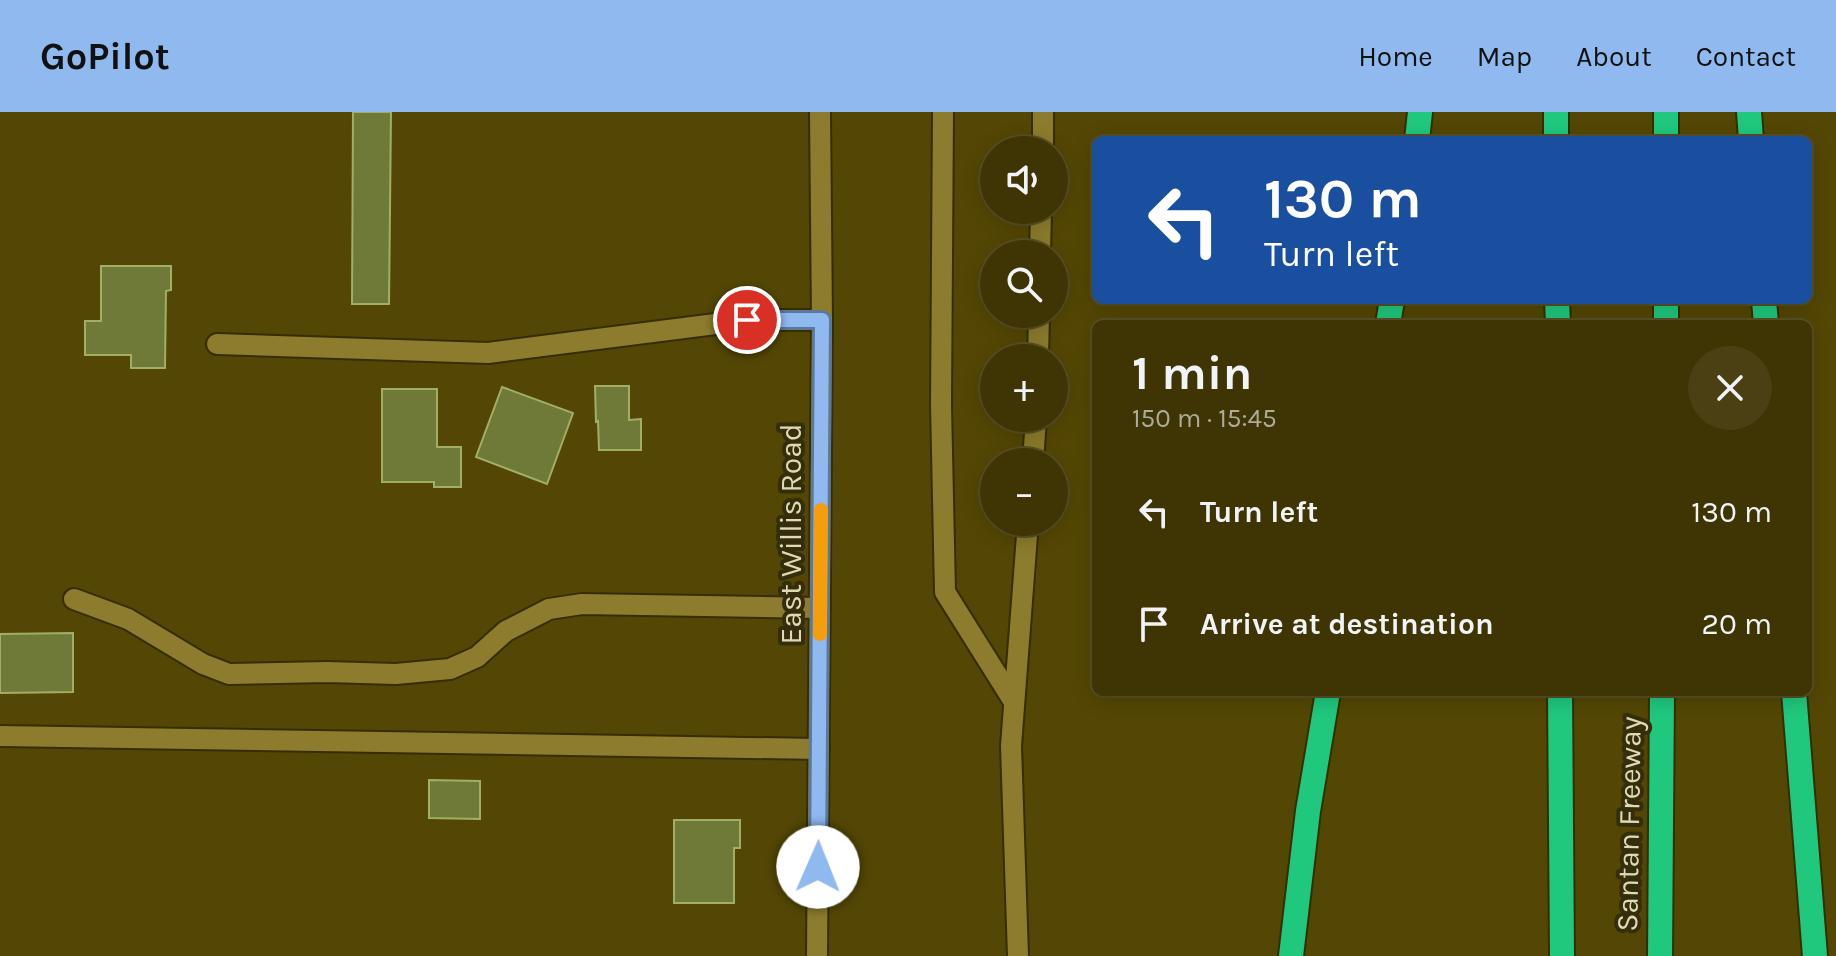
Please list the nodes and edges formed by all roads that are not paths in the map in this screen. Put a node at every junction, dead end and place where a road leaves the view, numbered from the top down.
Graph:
1 (820, 112) edge
2 (943, 112) edge
3 (1043, 112) edge
4 (1420, 112) edge
5 (1556, 112) edge
6 (1666, 112) edge
7 (1749, 112) edge
8 (1043, 136) edge
9 (1417, 136) edge
10 (1556, 136) edge
11 (1666, 136) edge
12 (1751, 136) edge
13 (822, 320) junction
14 (217, 344) dead end
15 (1027, 536) edge
16 (74, 599) dead end
17 (820, 608) junction
18 (1327, 696) edge
19 (1560, 696) edge
20 (1662, 696) edge
21 (1794, 696) edge
22 (1014, 702) junction
23 (0, 736) edge
24 (819, 749) junction
25 (817, 956) edge
26 (1018, 956) edge
27 (1291, 956) edge
28 (1562, 956) edge
29 (1660, 956) edge
30 (1815, 956) edge

1 - 13 street, East Willis Road
2 - 22 street
3 - 8 street
4 - 9 highway
5 - 10 highway
6 - 11 highway
7 - 12 highway
13 - 14 street
13 - 17 street, East Willis Road
15 - 22 street
16 - 17 street
17 - 24 street, East Willis Road
18 - 27 highway
19 - 28 highway
20 - 29 highway, Santan Freeway
21 - 30 highway
22 - 26 street
23 - 24 street
24 - 25 street, East Willis Road

